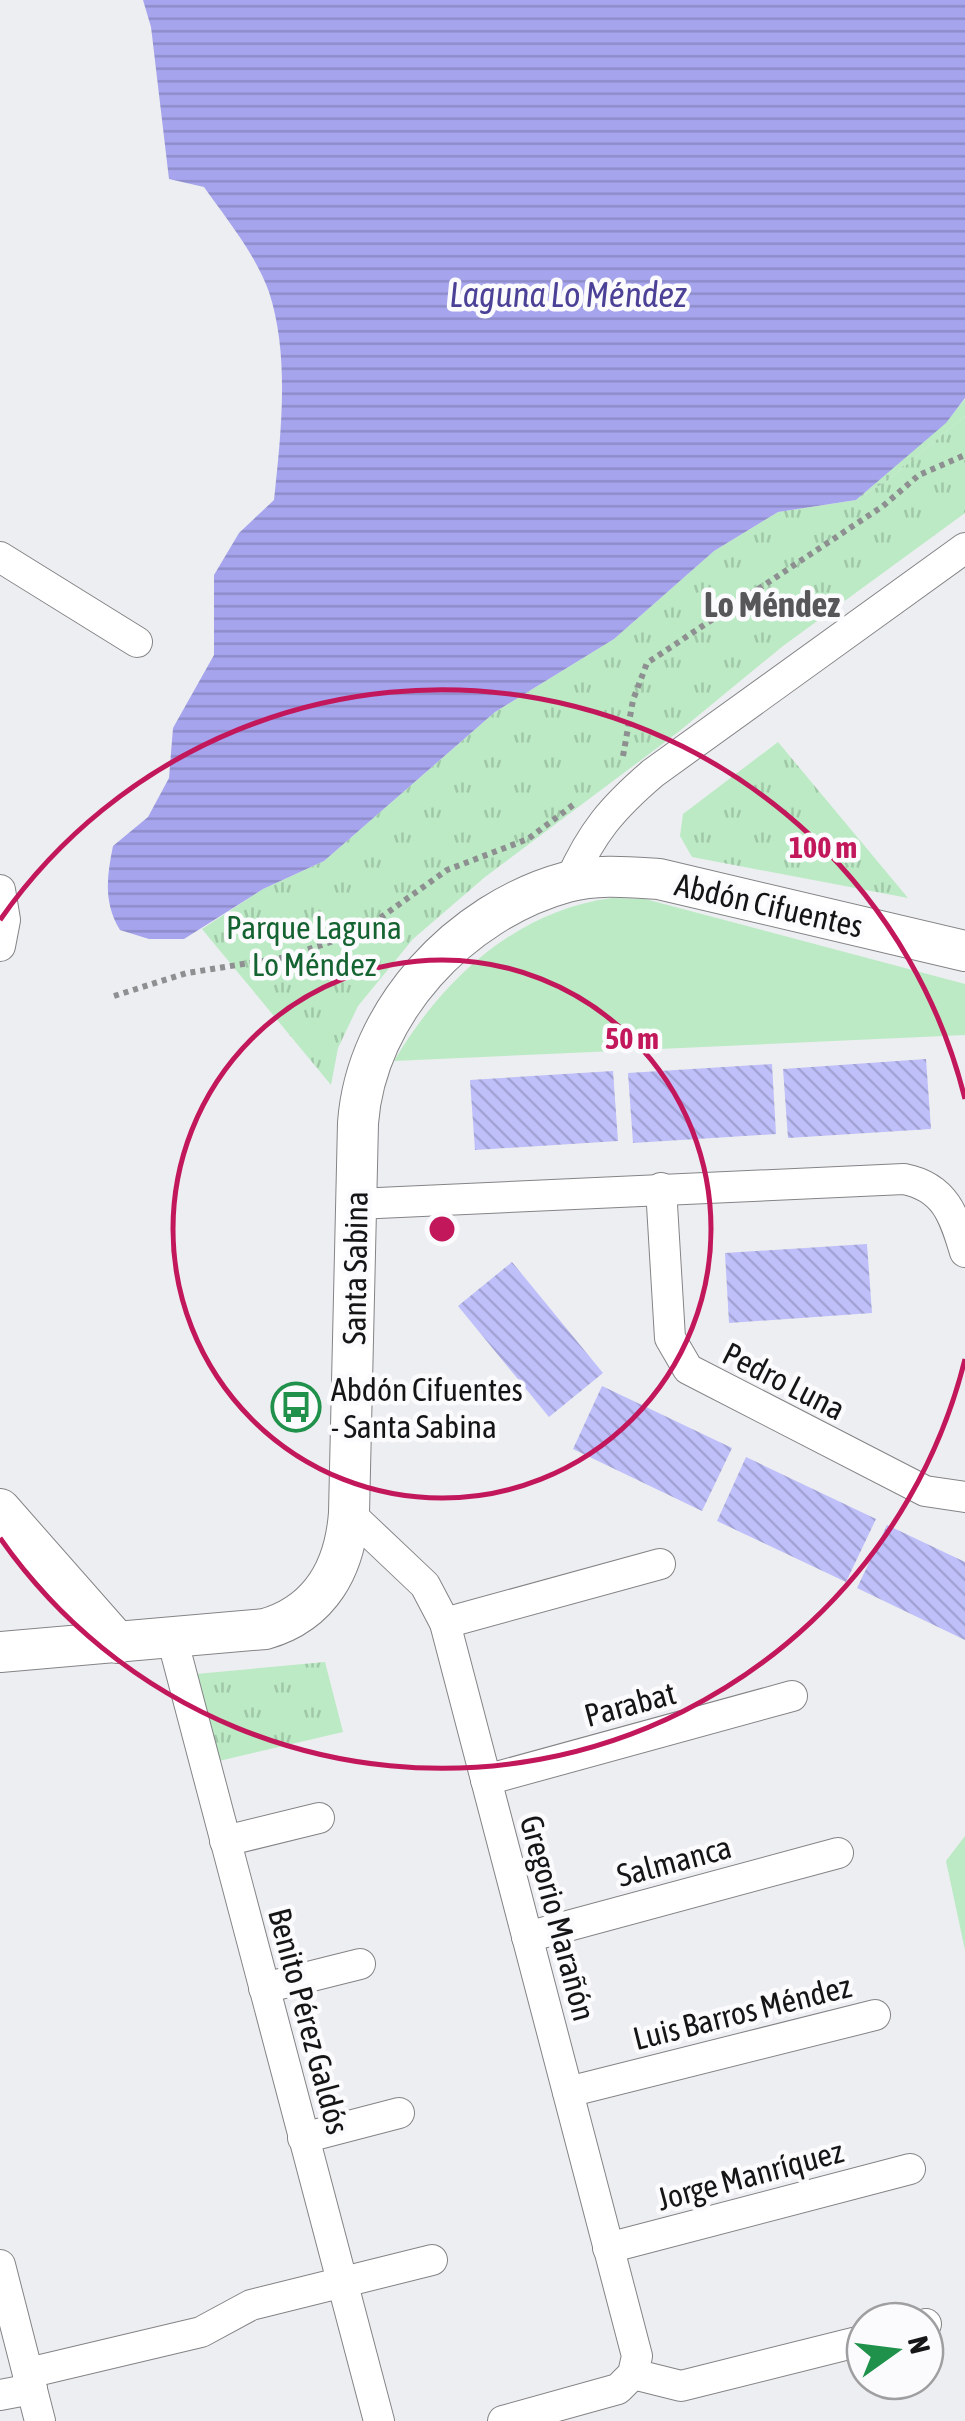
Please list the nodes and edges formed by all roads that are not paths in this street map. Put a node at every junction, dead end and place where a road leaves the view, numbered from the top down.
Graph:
1 (965, 548) edge
2 (0, 557) edge
3 (137, 642) dead end
4 (570, 881) junction
5 (0, 891) edge
6 (0, 946) edge
7 (965, 952) edge
8 (662, 1188) junction
9 (356, 1204) junction
10 (965, 1252) edge
11 (965, 1497) edge
12 (0, 1509) edge
13 (350, 1513) junction
14 (660, 1564) dead end
15 (445, 1623) junction
16 (172, 1638) junction
17 (118, 1643) junction
18 (0, 1652) edge
19 (792, 1696) dead end
20 (486, 1780) junction
21 (320, 1818) dead end
22 (226, 1841) junction
23 (838, 1853) dead end
24 (527, 1937) junction
25 (360, 1964) dead end
26 (264, 1988) junction
27 (875, 2014) dead end
28 (568, 2092) junction
29 (399, 2113) dead end
30 (303, 2138) junction
31 (910, 2169) dead end
32 (608, 2248) junction
33 (432, 2260) dead end
34 (0, 2265) edge
35 (341, 2283) junction
36 (845, 2345) edge
37 (632, 2374) junction
38 (30, 2381) junction
39 (0, 2395) edge
40 (40, 2421) edge
41 (379, 2421) edge
42 (503, 2421) edge

1 - 4 street
2 - 3 street
4 - 7 street, Abdón Cifuentes
4 - 9 street, Santa Sabina
5 - 6 street
8 - 9 street
8 - 10 street
8 - 11 street, Pedro Luna
9 - 13 street, Santa Sabina
12 - 17 street
13 - 15 street, Gregorio Marañón
13 - 16 street, Santa Sabina
14 - 15 street
15 - 20 street, Gregorio Marañón
16 - 17 street, Santa Sabina
16 - 22 street, Benito Pérez Galdós
17 - 18 street, Santa Sabina
19 - 20 street, Parabat
20 - 24 street, Gregorio Marañón
21 - 22 street
22 - 26 street, Benito Pérez Galdós
23 - 24 street, Salmanca
24 - 28 street, Gregorio Marañón
25 - 26 street
26 - 30 street, Benito Pérez Galdós
27 - 28 street, Luis Barros Méndez
28 - 32 street, Gregorio Marañón
29 - 30 street
30 - 35 street, Benito Pérez Galdós
31 - 32 street, Jorge Manríquez
32 - 37 street, Gregorio Marañón
33 - 35 street
34 - 38 street
35 - 38 street
35 - 41 street, Benito Pérez Galdós
36 - 37 street
37 - 42 street
38 - 39 street
38 - 40 street

